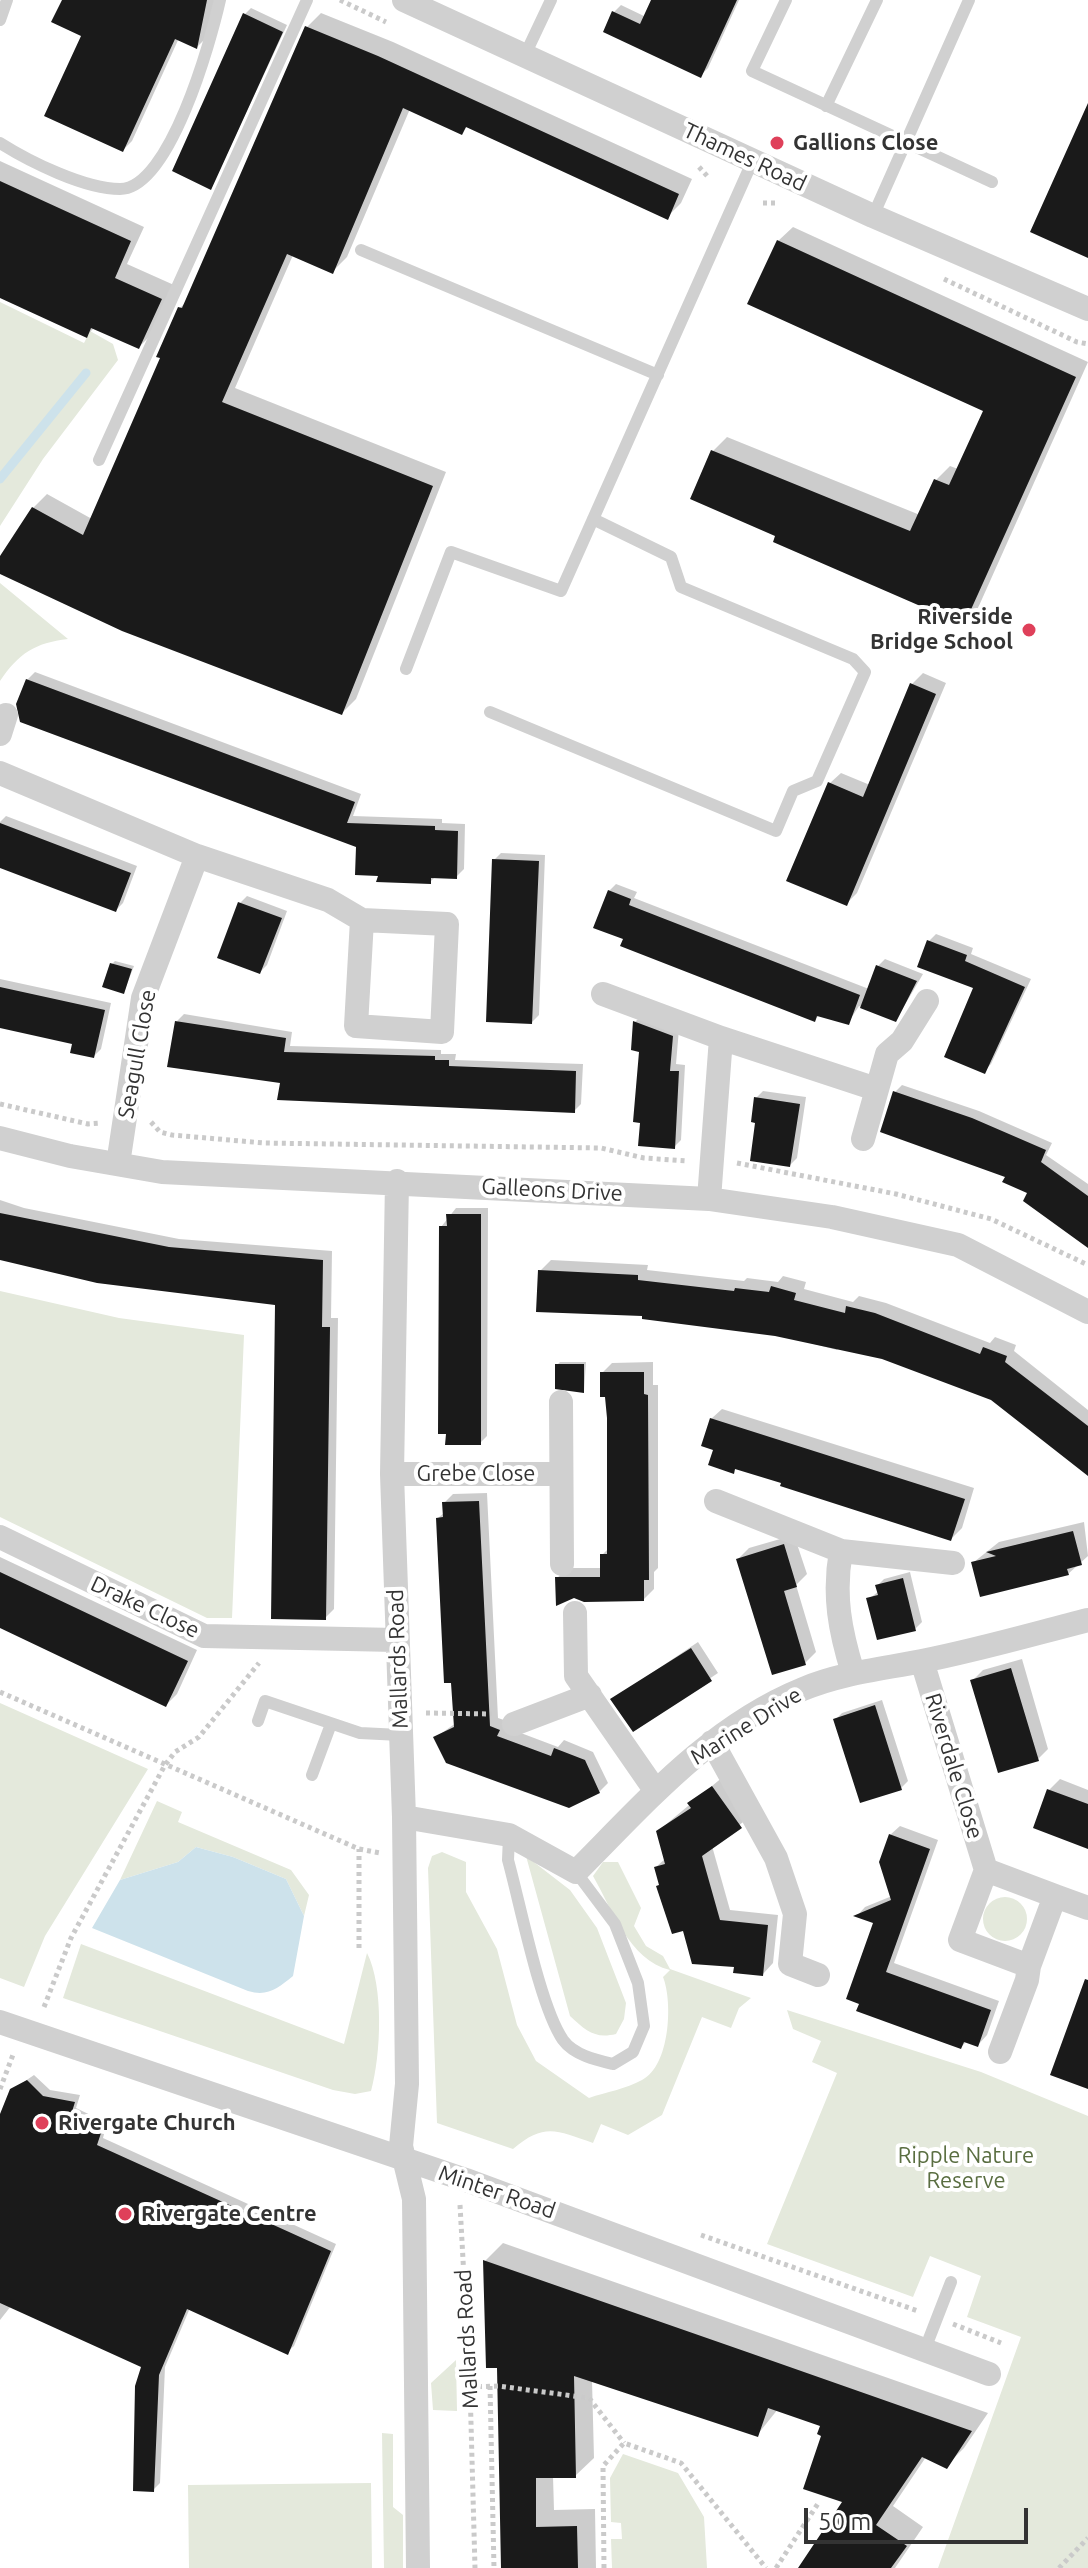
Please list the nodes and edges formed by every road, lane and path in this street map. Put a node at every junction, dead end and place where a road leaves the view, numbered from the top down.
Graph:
1 (7, 0) edge
2 (220, 0) edge
3 (307, 0) edge
4 (404, 0) edge
5 (551, 0) edge
6 (786, 0) edge
7 (877, 0) edge
8 (969, 0) edge
9 (0, 20) edge
10 (525, 55) junction
11 (826, 106) junction
12 (905, 142) junction
13 (0, 143) edge
14 (753, 160) junction
15 (699, 166) dead end
16 (709, 178) dead end
17 (992, 182) dead end
18 (763, 203) dead end
19 (776, 203) dead end
20 (873, 216) junction
21 (361, 250) dead end
22 (1088, 309) edge
23 (1077, 342) dead end
24 (1088, 344) edge
25 (658, 375) junction
26 (99, 460) dead end
27 (593, 519) junction
28 (406, 669) dead end
29 (490, 712) dead end
30 (0, 773) edge
31 (197, 856) junction
32 (362, 920) junction
33 (603, 994) dead end
34 (927, 1001) dead end
35 (721, 1038) junction
36 (876, 1089) junction
37 (0, 1138) edge
38 (863, 1139) dead end
39 (118, 1164) junction
40 (397, 1181) junction
41 (709, 1199) junction
42 (1088, 1312) edge
43 (561, 1402) dead end
44 (392, 1474) junction
45 (560, 1474) junction
46 (716, 1501) dead end
47 (0, 1537) edge
48 (841, 1551) junction
49 (953, 1563) dead end
50 (562, 1564) dead end
51 (575, 1613) dead end
52 (1088, 1620) edge
53 (396, 1640) junction
54 (922, 1661) junction
55 (853, 1673) junction
56 (0, 1692) edge
57 (590, 1695) junction
58 (258, 1721) dead end
59 (331, 1724) junction
60 (400, 1724) junction
61 (514, 1724) joint
62 (712, 1742) junction
63 (165, 1765) junction
64 (312, 1775) dead end
65 (655, 1790) junction
66 (404, 1817) junction
67 (509, 1835) junction
68 (359, 1849) junction
69 (385, 1855) dead end
70 (986, 1870) junction
71 (576, 1872) junction
72 (1055, 1896) junction
73 (1088, 1908) edge
74 (359, 1948) dead end
75 (1029, 1966) junction
76 (818, 1975) dead end
77 (44, 2007) dead end
78 (0, 2022) edge
79 (1000, 2052) dead end
80 (12, 2057) dead end
81 (0, 2089) edge
82 (402, 2161) junction
83 (446, 2173) junction
84 (697, 2234) dead end
85 (951, 2282) dead end
86 (921, 2312) dead end
87 (952, 2324) dead end
88 (1001, 2343) dead end
89 (925, 2349) junction
90 (989, 2374) dead end
91 (490, 2386) junction
92 (470, 2387) junction
93 (624, 2443) junction
94 (819, 2502) dead end
95 (1088, 2538) edge
96 (418, 2568) edge
97 (475, 2568) edge
98 (494, 2568) edge
99 (604, 2568) edge
100 (766, 2568) edge
101 (776, 2568) edge
102 (1059, 2568) edge

1 - 9 lane
2 - 13 lane
3 - 26 lane
4 - 10 street, Thames Road
5 - 10 lane
6 - 11 lane
7 - 11 lane
8 - 12 lane
10 - 14 street, Thames Road
11 - 12 lane
12 - 17 lane
12 - 20 lane
14 - 20 street, Thames Road
14 - 25 lane
15 - 16 path
18 - 19 path
20 - 22 street, Thames Road
21 - 25 lane
23 - 24 path
25 - 27 lane
27 - 28 lane
27 - 29 lane
30 - 31 street
31 - 32 street
31 - 39 street, Seagull Close
32 - 32 street
33 - 35 street
34 - 36 street
35 - 36 street
35 - 41 street
36 - 38 street
37 - 39 street, Galleons Drive
39 - 40 street, Galleons Drive
40 - 41 street, Galleons Drive
40 - 44 street, Mallards Road
41 - 42 street, Galleons Drive
43 - 45 street, Grebe Close
44 - 45 street, Grebe Close
44 - 53 street, Mallards Road
45 - 50 street, Grebe Close
46 - 48 street
47 - 53 street, Drake Close
48 - 49 street
48 - 55 street
51 - 57 street
52 - 54 street, Marine Drive
53 - 60 street, Mallards Road
54 - 55 street, Marine Drive
54 - 70 street, Riverdale Close
55 - 62 street, Marine Drive
56 - 63 path
57 - 61 street
57 - 65 street
58 - 59 lane
59 - 60 lane
59 - 64 lane
60 - 61 path
60 - 66 street, Mallards Road
62 - 65 street, Marine Drive
62 - 76 street
63 - 68 path
63 - 77 path
65 - 71 street, Marine Drive
66 - 67 street
66 - 82 street, Mallards Road
67 - 71 street
67 - 71 lane
68 - 69 path
68 - 74 path
70 - 72 street
70 - 75 street
72 - 73 street
72 - 75 street
75 - 79 street
78 - 82 street, Minter Road
80 - 81 path
82 - 83 street, Minter Road
82 - 96 street, Mallards Road
83 - 89 street, Minter Road
83 - 92 path, Mallards Road
84 - 86 path
85 - 89 lane
87 - 88 path
89 - 90 street, Minter Road
91 - 92 path
91 - 93 path
91 - 98 path
92 - 97 path, Mallards Road
93 - 99 path
93 - 100 path
94 - 101 path
95 - 102 path

